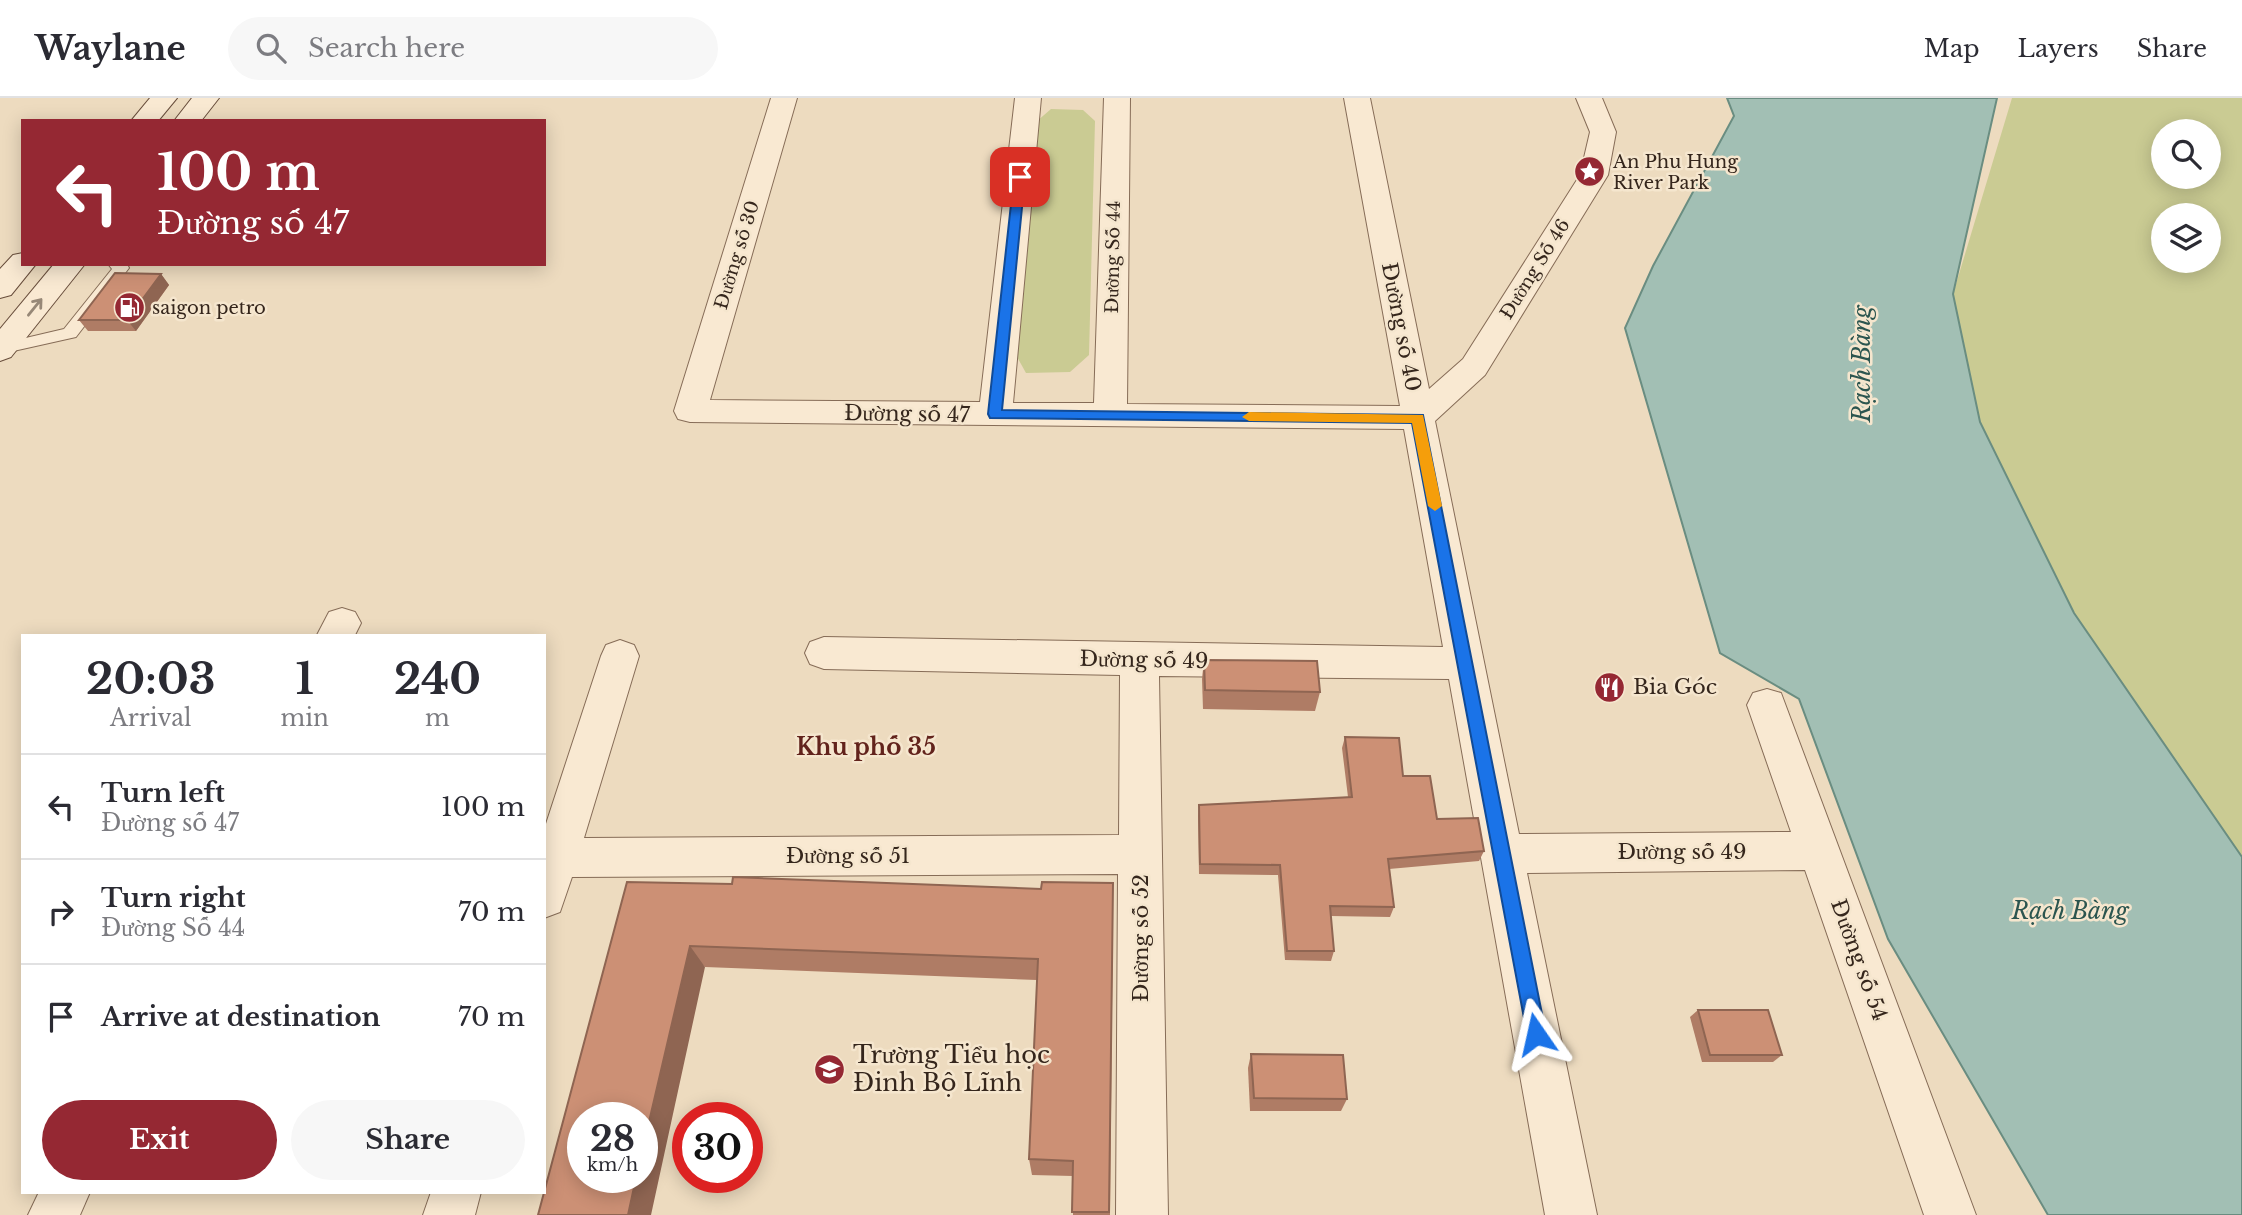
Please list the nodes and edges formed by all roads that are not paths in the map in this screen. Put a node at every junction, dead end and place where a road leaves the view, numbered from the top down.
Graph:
1 (164, 98) edge
2 (206, 98) edge
3 (784, 98) edge
4 (1028, 98) edge
5 (1117, 98) edge
6 (1357, 98) edge
7 (1588, 98) edge
8 (146, 119) edge
9 (189, 119) edge
10 (21, 264) edge
11 (68, 266) edge
12 (118, 266) edge
13 (0, 288) edge
14 (0, 350) edge
15 (690, 411) joint
16 (995, 414) junction
17 (1110, 416) junction
18 (1418, 418) junction
19 (824, 653) dead end
20 (620, 656) dead end
21 (1139, 660) junction
22 (1465, 663) junction
23 (1767, 705) dead end
24 (1820, 851) junction
25 (1140, 854) junction
26 (1502, 854) junction
27 (556, 858) junction
28 (546, 891) edge
29 (64, 1194) edge
30 (455, 1194) edge
31 (54, 1215) edge
32 (449, 1215) edge
33 (1142, 1215) edge
34 (1571, 1215) edge
35 (1950, 1215) edge

1 - 8 street
2 - 9 street
3 - 15 street, Đường số 30
4 - 16 street
5 - 17 street, Đường Số 44
6 - 18 street, Đường số 40
7 - 18 street, Đường Số 46
10 - 13 street
14 -> 11 street
12 - 14 lane
15 - 16 street, Đường số 47
16 - 17 street, Đường số 47
17 - 18 street, Đường số 47
18 - 22 street, Đường số 40
19 - 21 street, Đường số 49
20 - 27 street
21 - 22 street, Đường số 49
21 - 25 street, Đường số 52
22 - 26 street, Đường số 40
23 - 24 street, Đường số 54
24 - 26 street, Đường số 49
24 - 35 street, Đường số 54
25 - 27 street, Đường số 51
25 - 33 street, Đường số 52
26 - 34 street, Đường số 40
27 - 28 street
29 - 31 street
30 - 32 street

